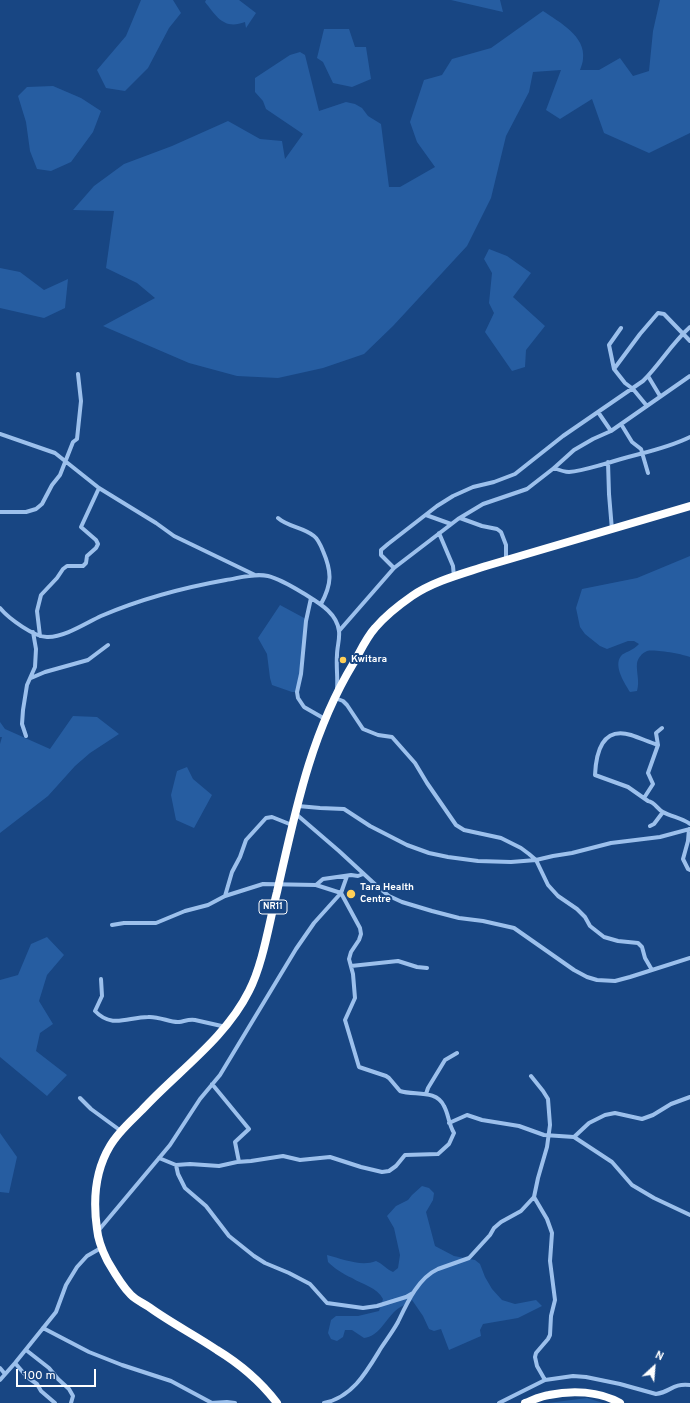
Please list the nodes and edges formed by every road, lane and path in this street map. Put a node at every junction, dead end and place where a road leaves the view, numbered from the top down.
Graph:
1 (690, 327) edge
2 (620, 328) dead end
3 (682, 334) junction
4 (690, 341) edge
5 (614, 369) junction
6 (78, 374) dead end
7 (648, 376) junction
8 (690, 376) edge
9 (633, 388) junction
10 (660, 396) junction
11 (647, 406) junction
12 (598, 412) junction
13 (621, 424) junction
14 (611, 431) junction
15 (0, 434) edge
16 (690, 437) edge
17 (642, 455) junction
18 (66, 461) junction
19 (608, 462) junction
20 (554, 468) junction
21 (648, 473) dead end
22 (99, 488) junction
23 (690, 506) edge
24 (0, 512) edge
25 (426, 515) junction
26 (278, 518) dead end
27 (460, 518) junction
28 (451, 524) junction
29 (612, 530) junction
30 (439, 533) junction
31 (506, 560) junction
32 (394, 568) junction
33 (255, 576) junction
34 (454, 577) junction
35 (311, 598) junction
36 (321, 604) junction
37 (0, 608) edge
38 (339, 631) junction
39 (33, 632) junction
40 (40, 636) junction
41 (108, 645) dead end
42 (31, 678) junction
43 (335, 694) junction
44 (325, 719) junction
45 (662, 728) dead end
46 (26, 736) dead end
47 (658, 746) junction
48 (644, 798) junction
49 (297, 810) junction
50 (663, 812) junction
51 (690, 824) edge
52 (292, 825) junction
53 (650, 826) dead end
54 (689, 829) edge
55 (536, 860) junction
56 (690, 870) edge
57 (363, 874) junction
58 (347, 876) junction
59 (279, 884) junction
60 (316, 885) junction
61 (341, 892) junction
62 (225, 896) junction
63 (112, 925) dead end
64 (690, 958) edge
65 (351, 966) junction
66 (427, 968) dead end
67 (652, 970) junction
68 (101, 980) dead end
69 (226, 1027) junction
70 (457, 1053) dead end
71 (531, 1076) dead end
72 (212, 1084) junction
73 (426, 1094) junction
74 (690, 1097) edge
75 (80, 1098) dead end
76 (449, 1123) junction
77 (122, 1131) junction
78 (549, 1136) junction
79 (574, 1137) junction
80 (159, 1158) junction
81 (239, 1162) junction
82 (176, 1165) junction
83 (534, 1197) junction
84 (690, 1215) edge
85 (97, 1233) junction
86 (101, 1248) junction
87 (414, 1292) junction
88 (43, 1328) junction
89 (26, 1350) junction
90 (15, 1363) junction
91 (0, 1368) edge
92 (5, 1374) junction
93 (0, 1380) edge
94 (545, 1380) junction
95 (690, 1385) edge
96 (55, 1403) edge
97 (71, 1403) edge
98 (212, 1403) edge
99 (236, 1403) edge
100 (278, 1403) edge
101 (324, 1403) edge
102 (499, 1403) edge
103 (525, 1403) edge
104 (620, 1403) edge

1 - 3 street
2 - 5 street
3 - 4 street
3 - 5 street
3 - 7 street
5 - 9 street
6 - 18 street
7 - 9 street
7 - 10 street
8 - 10 street
9 - 11 street
9 - 12 street
10 - 11 street
11 - 13 street
12 - 14 street
12 - 25 street
13 - 14 street
13 - 17 street
14 - 20 street
15 - 18 street
16 - 17 street
17 - 19 street
17 - 21 street
18 - 22 street
18 - 24 street
19 - 20 street
19 - 29 street
20 - 27 street
22 - 33 street
22 - 40 street
23 - 29 highway, NR11
25 - 28 street
25 - 32 street
26 - 36 street
27 - 28 street
27 - 31 street
28 - 30 street
29 - 31 highway, NR11
30 - 32 street
30 - 34 street
31 - 34 highway, NR11
32 - 38 street
33 - 35 street
33 - 40 street
34 - 43 highway, NR11
35 - 36 street
35 - 44 street
36 - 38 street
37 - 39 street
38 - 43 street
39 - 40 street
39 - 42 street
41 - 42 street
42 - 46 street
43 - 44 highway, NR11
43 - 55 street
44 - 49 highway, NR11
45 - 47 street
47 - 48 street
47 - 48 street
48 - 50 street
49 - 52 highway, NR11
49 - 55 street
49 - 57 street
50 - 51 street
50 - 53 street
52 - 59 highway, NR11
52 - 62 street
54 - 55 street
54 - 56 street
55 - 67 street
57 - 58 street
57 - 67 street
58 - 60 street
58 - 61 street
59 - 60 street
59 - 62 street
59 - 69 highway, NR11
60 - 61 street
61 - 65 street
61 - 72 street
62 - 63 street
64 - 67 street
65 - 66 street
65 - 73 street
68 - 69 street
69 - 77 highway, NR11
70 - 73 street
71 - 78 street
72 - 80 street
72 - 81 street
73 - 76 street
74 - 79 street
75 - 77 street
76 - 78 street
76 - 81 street
77 - 85 highway, NR11
78 - 79 street
78 - 83 street
79 - 84 street
80 - 82 street
80 - 85 street
81 - 82 street
82 - 87 street
83 - 87 street
83 - 94 street
85 - 86 highway, NR11
86 - 88 street
86 - 100 highway, NR11
87 - 101 street
88 - 89 street
88 - 98 street
89 - 90 street
89 - 97 street
90 - 92 street
90 - 96 street
91 - 92 street
92 - 93 street
94 - 95 street
94 - 102 street
98 - 99 street
103 - 104 highway

